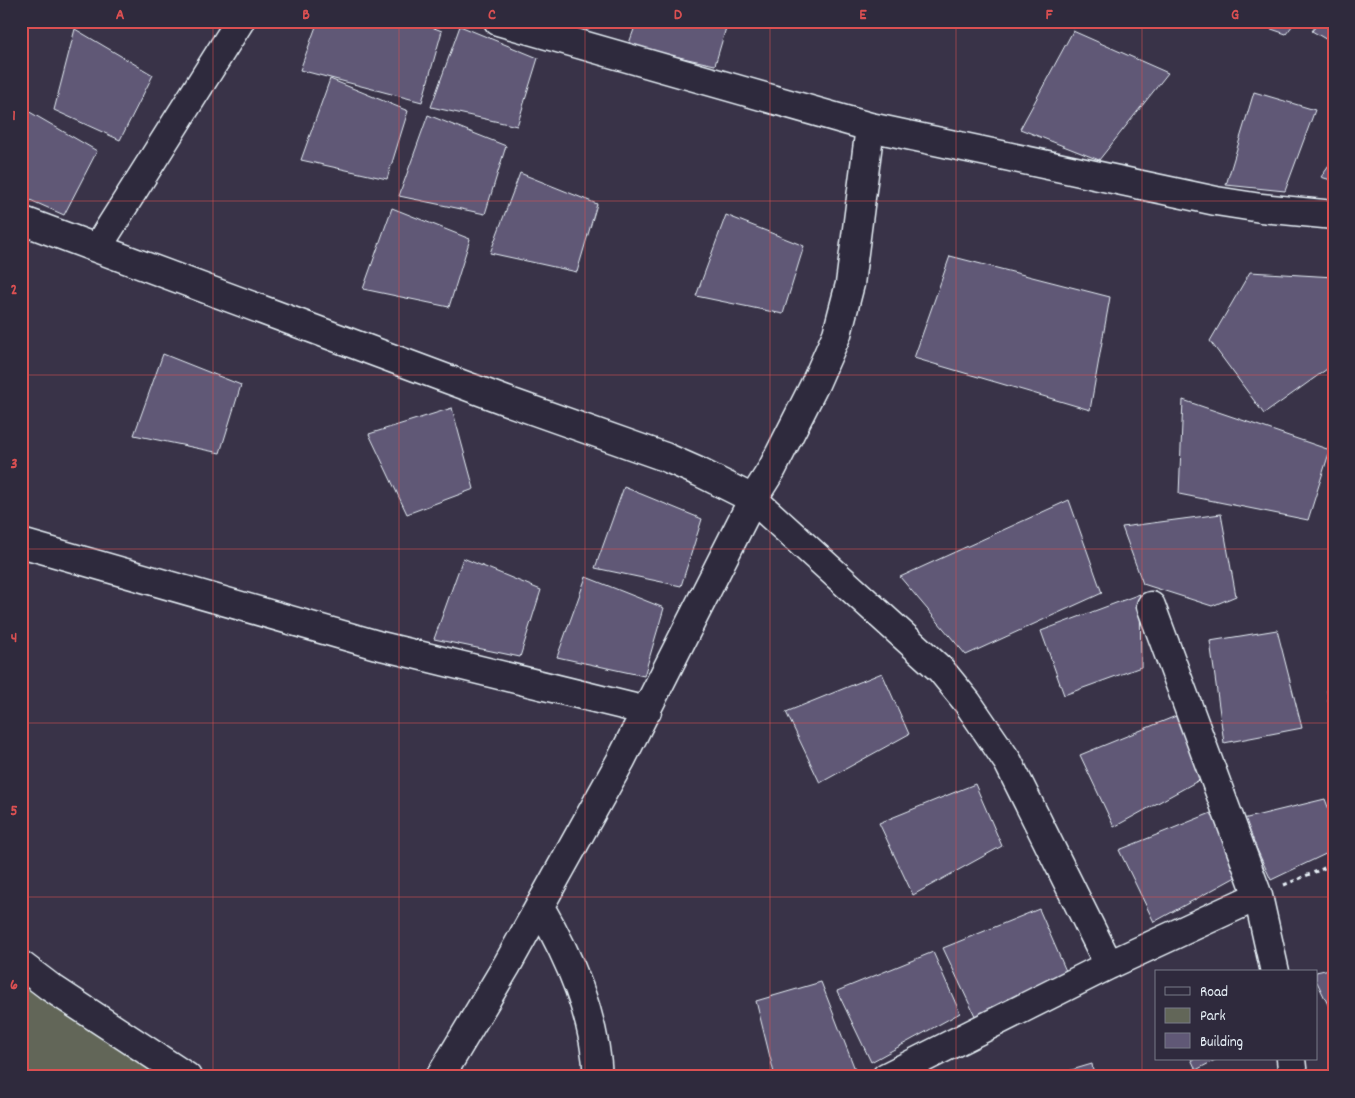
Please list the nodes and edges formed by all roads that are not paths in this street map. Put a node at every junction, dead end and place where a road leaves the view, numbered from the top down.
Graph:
1 (240, 21) edge
2 (498, 21) edge
3 (870, 127) junction
4 (1334, 215) edge
5 (21, 220) edge
6 (97, 248) junction
7 (754, 499) junction
8 (21, 543) edge
9 (1150, 606) dead end
10 (647, 711) junction
11 (1258, 896) junction
12 (540, 907) junction
13 (21, 965) edge
14 (1109, 966) junction
15 (1275, 970) edge
16 (1291, 1060) edge
17 (187, 1077) edge
18 (440, 1077) edge
19 (598, 1077) edge
20 (886, 1077) edge
21 (1293, 1077) edge

1 - 6 street
2 - 3 street
3 - 4 street
3 - 7 street
5 - 6 street
6 - 7 street
7 - 10 street
7 - 14 street
8 - 10 street
9 - 11 street
10 - 12 street
11 - 14 street
11 - 15 street
12 - 18 street
12 - 19 street
13 - 17 street
14 - 20 street
16 - 21 street

